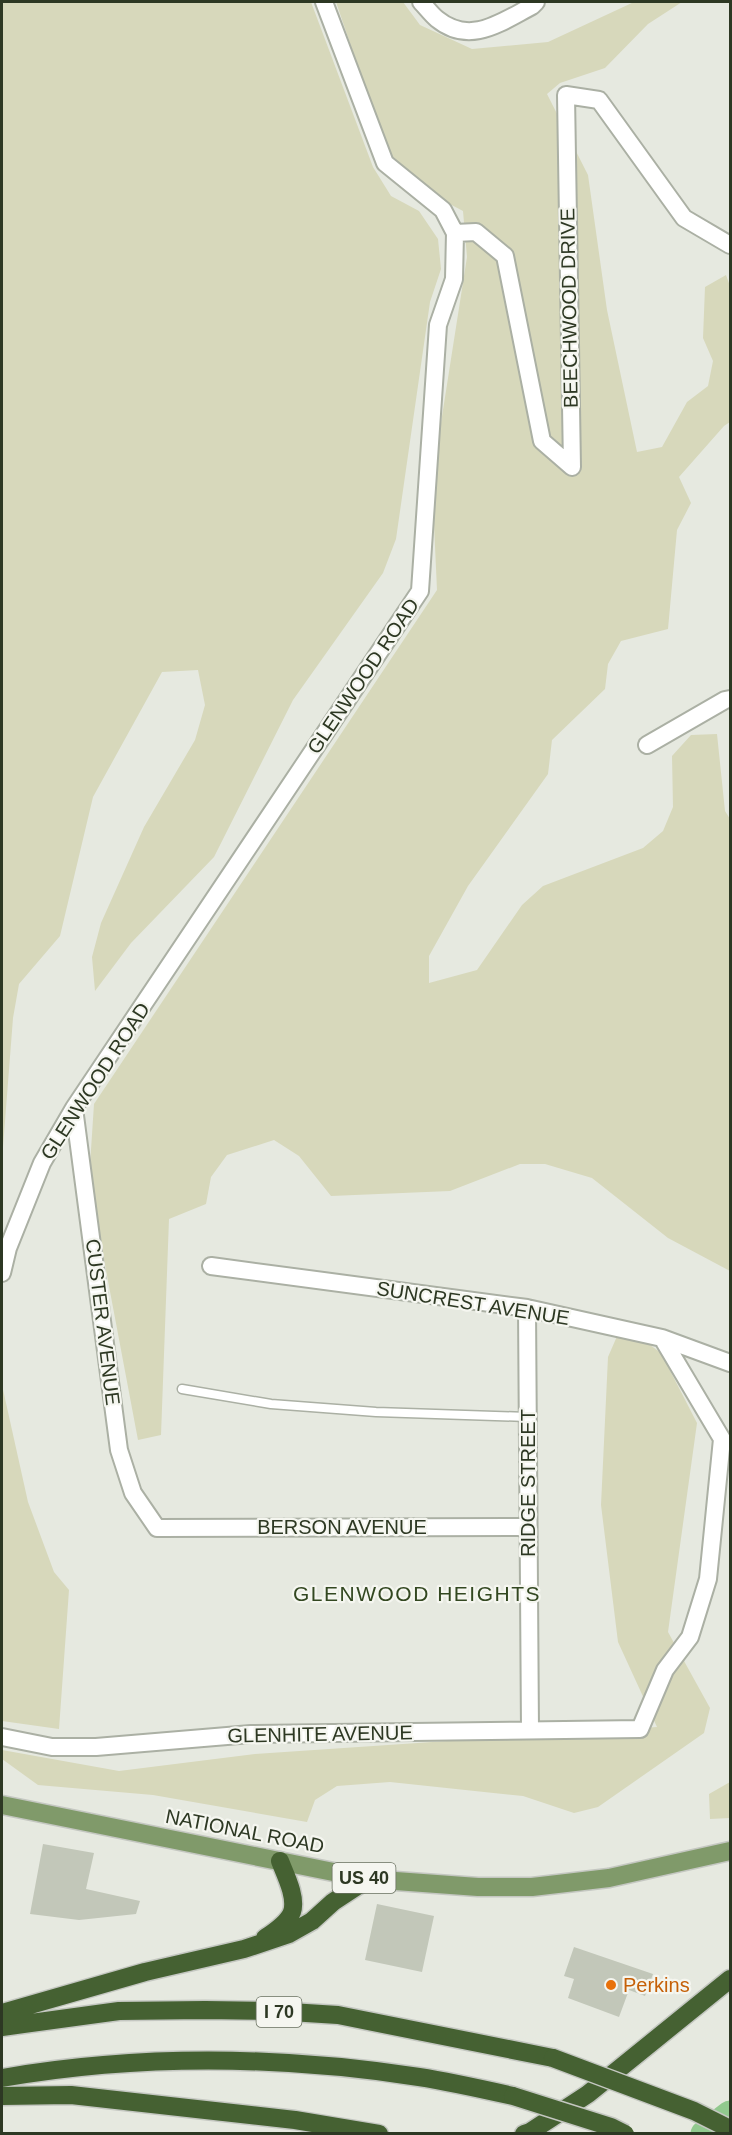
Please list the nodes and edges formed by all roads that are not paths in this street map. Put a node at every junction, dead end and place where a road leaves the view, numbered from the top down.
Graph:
1 (324, 2) edge
2 (421, 2) edge
3 (536, 2) edge
4 (455, 233) junction
5 (730, 245) edge
6 (730, 699) edge
7 (647, 745) dead end
8 (74, 1108) junction
9 (211, 1266) dead end
10 (2, 1273) edge
11 (527, 1308) junction
12 (662, 1338) junction
13 (730, 1363) edge
14 (182, 1389) dead end
15 (527, 1417) junction
16 (527, 1527) junction
17 (157, 1528) joint
18 (530, 1730) junction
19 (2, 1737) edge
20 (2, 1805) edge
21 (726, 1858) edge
22 (280, 1861) junction
23 (368, 1878) junction
24 (256, 1945) junction
25 (730, 1979) edge
26 (2, 2013) edge
27 (2, 2027) edge
28 (2, 2078) edge
29 (2, 2096) edge
30 (730, 2129) edge
31 (379, 2133) edge
32 (524, 2133) edge
33 (625, 2133) edge

1 - 4 street
2 - 3 street
4 - 5 street, BEECHWOOD DRIVE
4 - 8 street, GLENWOOD ROAD
6 - 7 street
8 - 10 street, GLENWOOD ROAD
8 - 17 street, CUSTER AVENUE
9 - 11 street, SUNCREST AVENUE
11 - 12 street, SUNCREST AVENUE
11 - 15 street, RIDGE STREET
12 - 13 street, SUNCREST AVENUE
12 - 18 street, GLENHITE AVENUE
14 - 15 lane
15 - 16 street, RIDGE STREET
16 - 17 street, BERSON AVENUE
16 - 18 street, RIDGE STREET
18 - 19 street, GLENHITE AVENUE
20 - 22 main road, NATIONAL ROAD / US 40
21 - 23 main road, NATIONAL ROAD / US 40
22 - 23 main road, NATIONAL ROAD / US 40
22 - 24 highway
23 - 24 highway
24 - 26 highway
25 - 32 highway
27 - 30 highway, I 70, bridge
28 - 33 highway, bridge
29 - 31 highway

